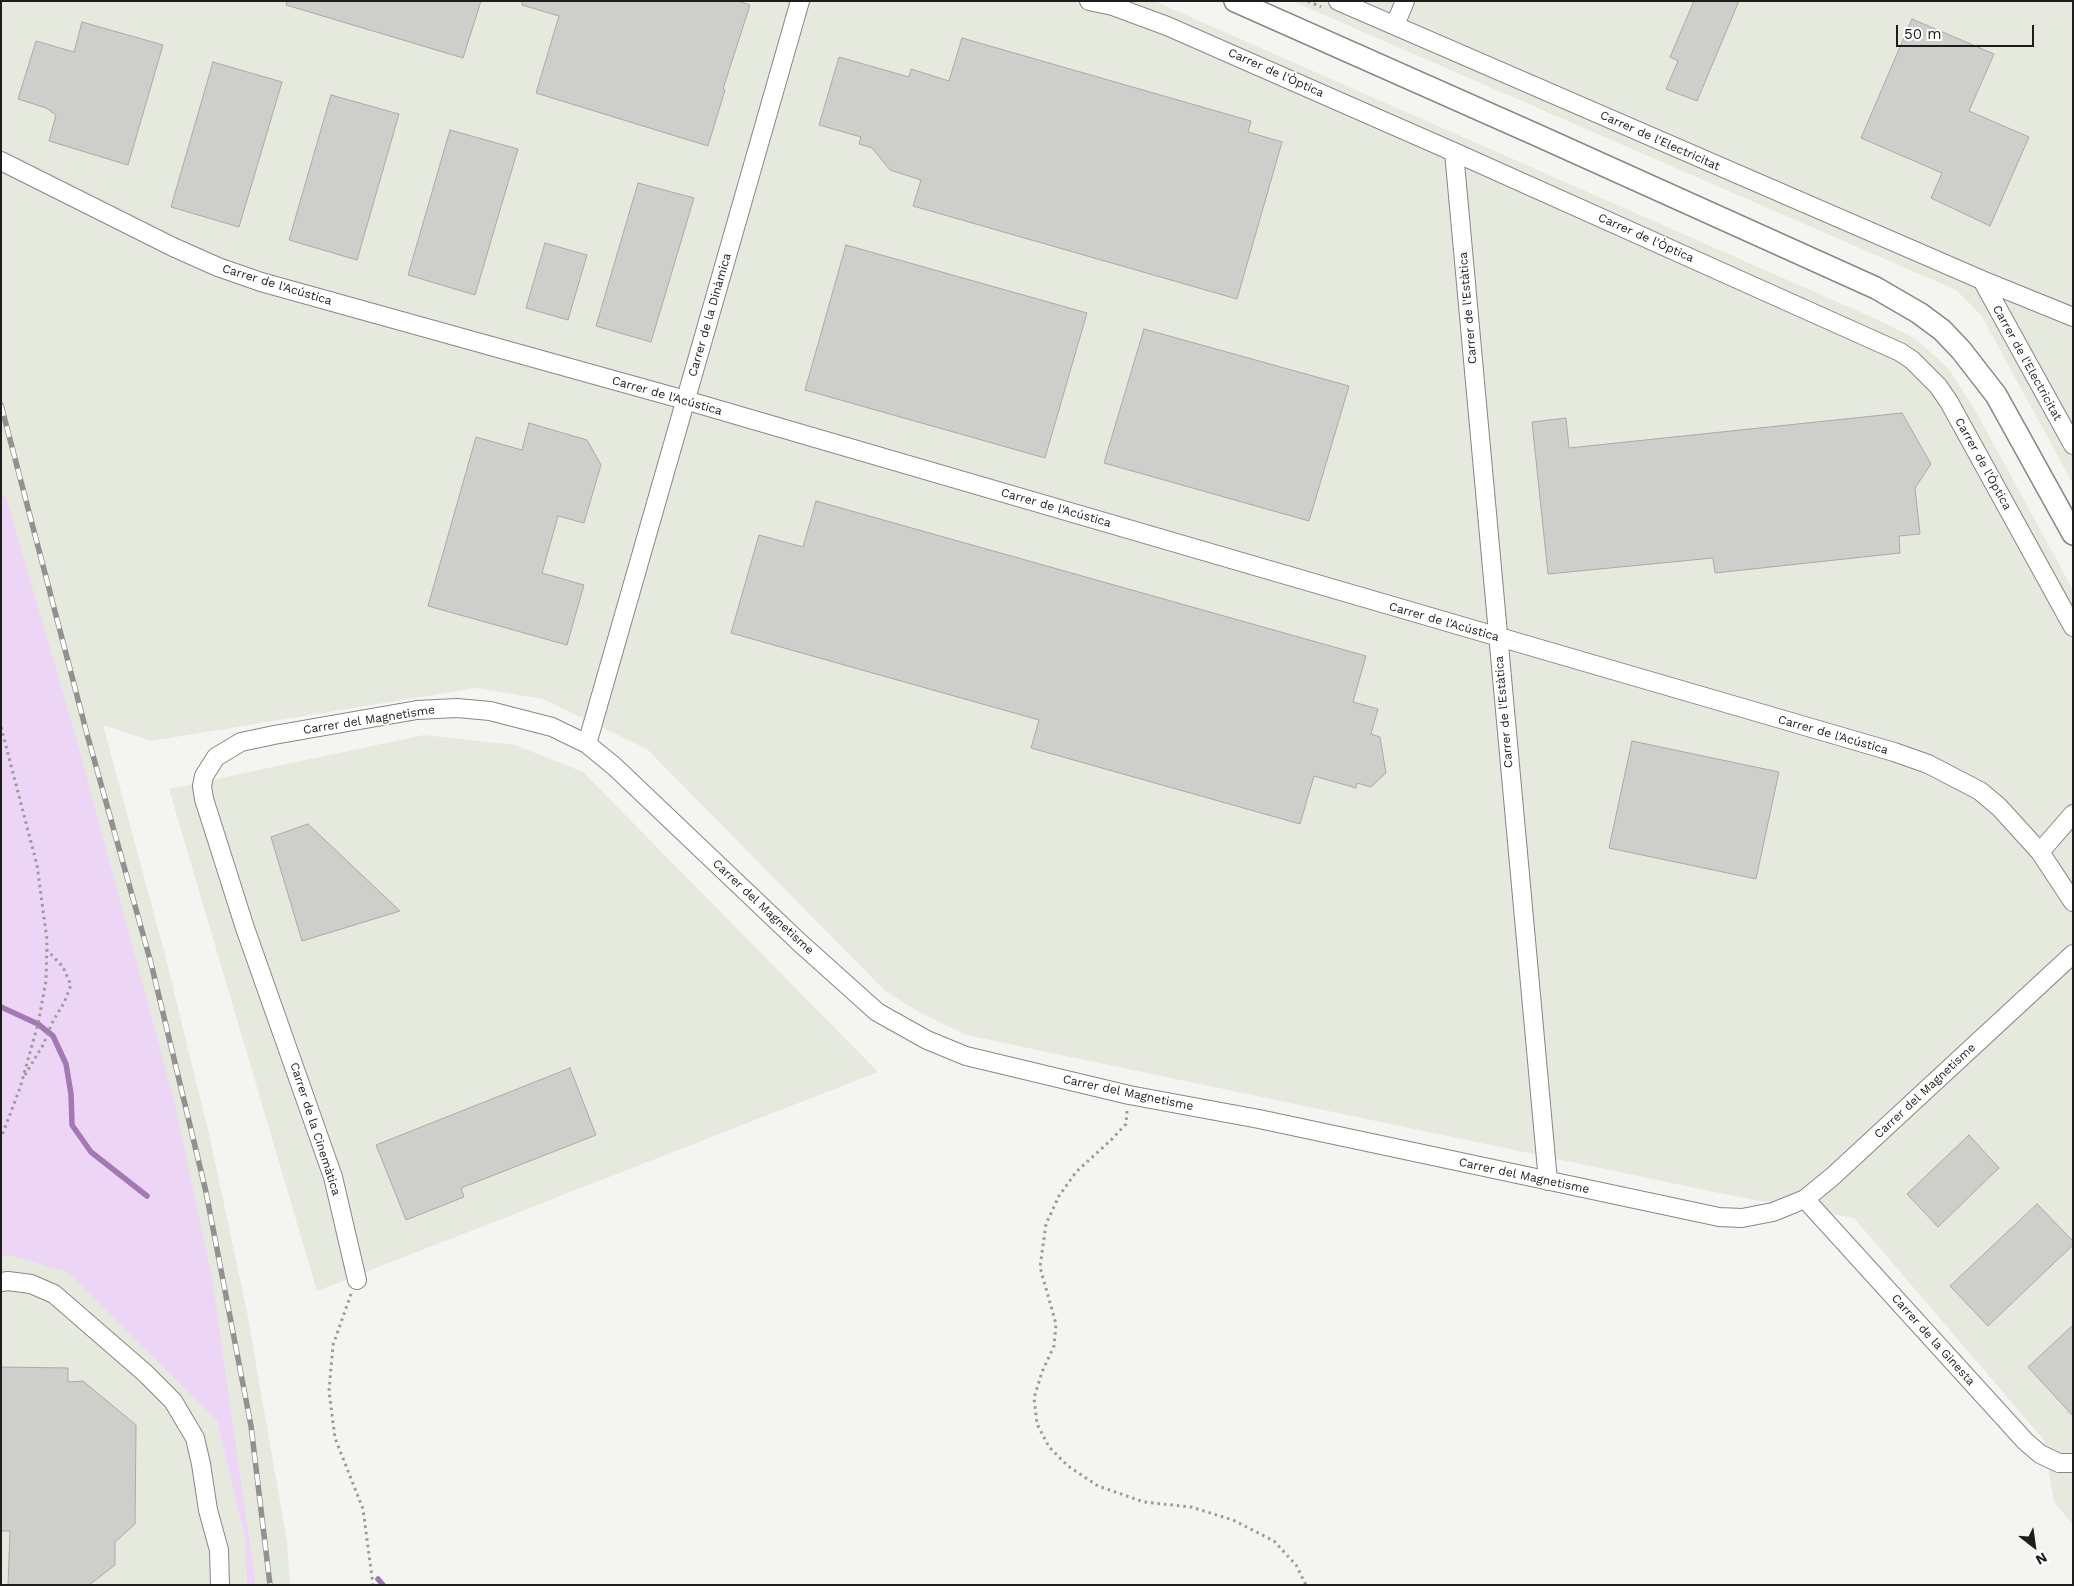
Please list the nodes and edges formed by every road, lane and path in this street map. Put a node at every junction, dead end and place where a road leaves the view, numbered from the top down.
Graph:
1 (800, 1) edge
2 (1088, 1) edge
3 (1235, 1) edge
4 (1338, 1) edge
5 (1405, 1) edge
6 (1395, 25) junction
7 (1454, 152) junction
8 (1, 161) edge
9 (1982, 280) junction
10 (2073, 317) edge
11 (685, 400) junction
12 (2073, 445) edge
13 (2073, 534) edge
14 (2073, 627) edge
15 (1497, 637) junction
16 (1, 727) edge
17 (586, 744) junction
18 (208, 766) joint
19 (2073, 814) edge
20 (2040, 852) junction
21 (2073, 902) edge
22 (46, 948) junction
23 (2073, 954) edge
24 (22, 1080) junction
25 (1129, 1095) junction
26 (1, 1138) edge
27 (1548, 1181) junction
28 (1805, 1199) junction
29 (357, 1280) joint
30 (1, 1282) edge
31 (2073, 1463) edge
32 (220, 1585) edge
33 (373, 1585) edge
34 (1306, 1585) edge

1 - 11 street, Carrer de la Dinàmica
2 - 7 street, Carrer de l'Òptica
3 - 13 street
4 - 6 street, Carrer de l'Electricitat
5 - 6 street
6 - 9 street, Carrer de l'Electricitat
7 - 14 street, Carrer de l'Òptica
7 - 15 street, Carrer de l'Estàtica
8 - 11 street, Carrer de l'Acústica
9 - 10 street, Carrer de l'Electricitat
9 - 12 street, Carrer de l'Electricitat
11 - 15 street, Carrer de l'Acústica
11 - 17 street, Carrer de la Dinàmica
15 - 20 street, Carrer de l'Acústica
15 - 27 street, Carrer de l'Estàtica
16 - 22 path
17 - 18 street, Carrer del Magnetisme
17 - 25 street, Carrer del Magnetisme
18 - 29 street, Carrer de la Cinemàtica
19 - 20 street
20 - 21 street, Carrer de l'Acústica
22 - 24 path
22 - 24 path
23 - 28 street, Carrer del Magnetisme
24 - 26 path
25 - 27 street, Carrer del Magnetisme
25 - 34 path
27 - 28 street, Carrer del Magnetisme
28 - 31 street, Carrer de la Ginesta
29 - 33 path
30 - 32 street

